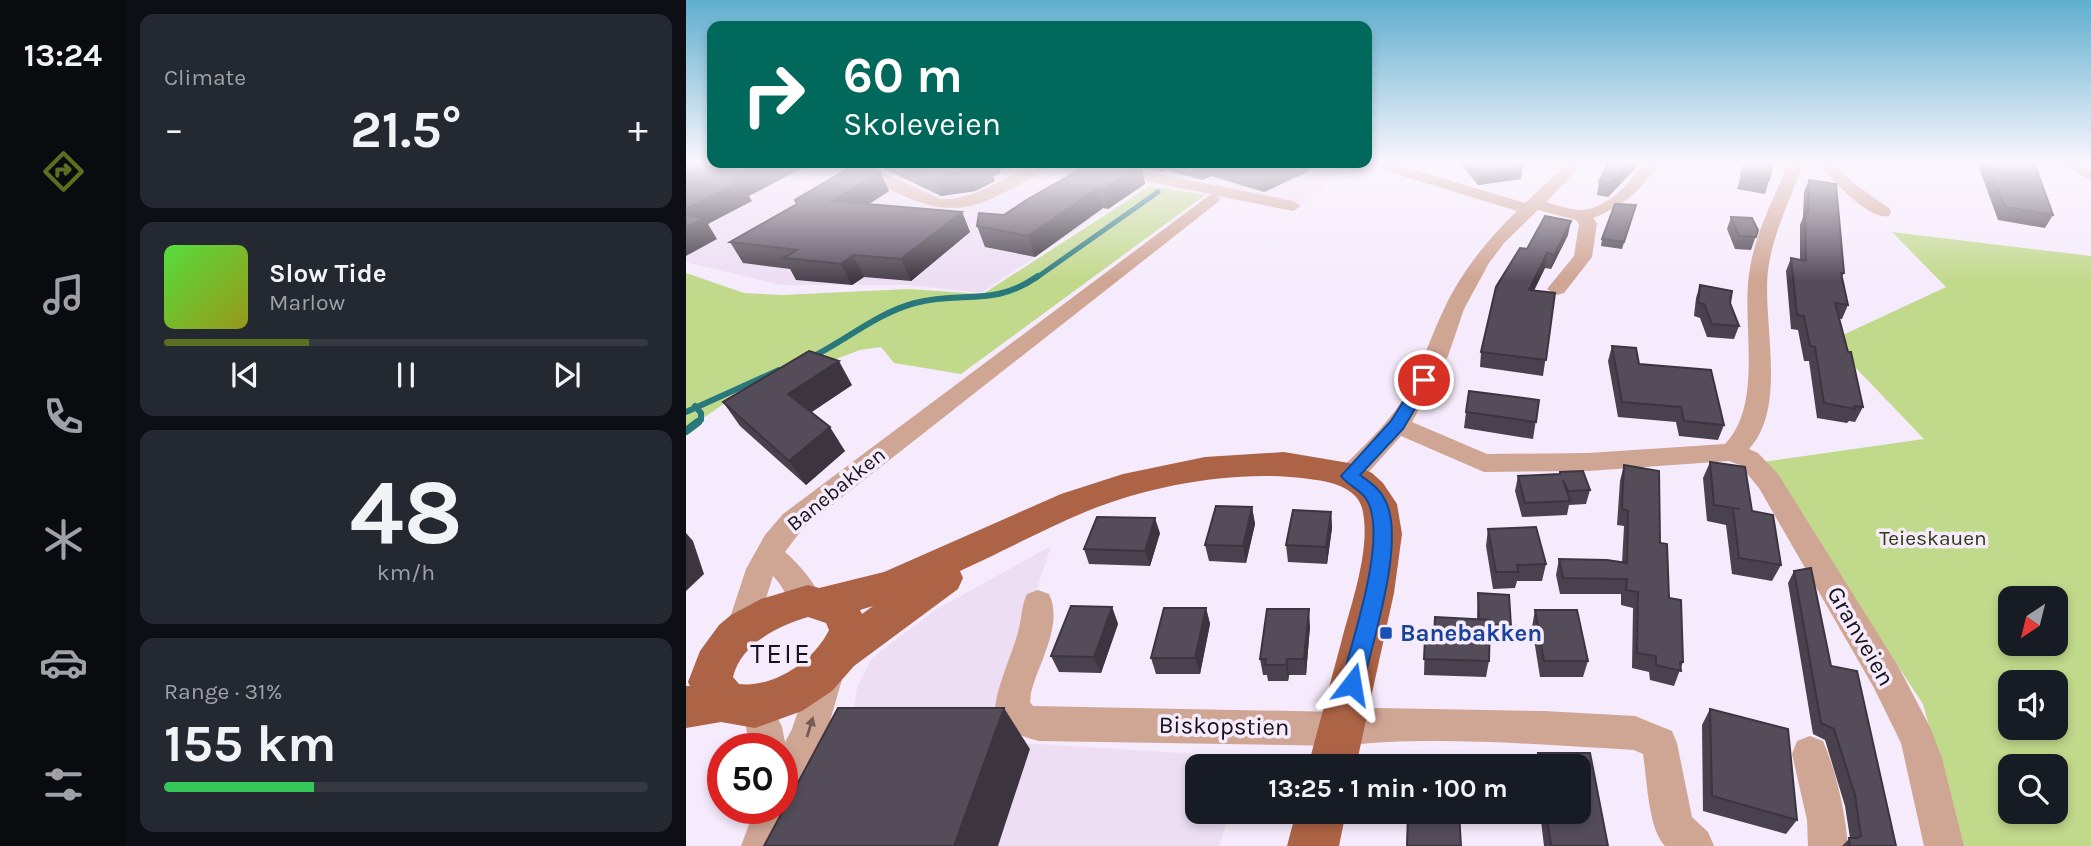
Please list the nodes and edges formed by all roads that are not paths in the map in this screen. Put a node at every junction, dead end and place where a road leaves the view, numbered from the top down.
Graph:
1 (935, 201) edge
2 (965, 201) edge
3 (1210, 201) edge
4 (1271, 201) edge
5 (1515, 201) edge
6 (1535, 201) edge
7 (1620, 201) edge
8 (1781, 201) edge
9 (1869, 201) edge
10 (1293, 206) dead end
11 (1530, 206) junction
12 (1884, 212) dead end
13 (1582, 216) junction
14 (1557, 289) dead end
15 (1397, 425) junction
16 (1732, 452) junction
17 (1350, 476) junction
18 (999, 538) junction
19 (770, 556) junction
20 (817, 602) junction
21 (1038, 603) dead end
22 (732, 639) junction
23 (835, 659) junction
24 (686, 668) edge
25 (721, 705) edge
26 (765, 733) edge
27 (1336, 748) edge
28 (798, 754) edge
29 (1810, 754) dead end
30 (769, 824) edge
31 (1318, 824) edge
32 (761, 846) edge
33 (1312, 846) edge
34 (1694, 846) edge
35 (1828, 846) edge
36 (1944, 846) edge

1 - 2 street
3 - 19 street, Banebakken
4 - 10 street
5 - 11 street
6 - 11 street
7 - 13 street
8 - 16 street
9 - 12 street
11 - 13 street
11 - 15 street
13 - 14 street
15 - 16 street
15 - 17 street
16 - 36 street, Granveien
17 - 18 main road
17 - 27 main road
18 - 20 main road
18 - 23 main road
19 - 20 street
19 - 22 street, Banebakken
20 - 22 main road
20 - 23 main road
21 - 27 street, Biskopstien
22 - 24 main road
22 - 25 main road, Banebakken
23 - 25 main road
28 -> 23 street
25 - 26 street
27 - 34 street, Biskopstien
29 - 35 street
30 - 32 street
31 - 33 main road

